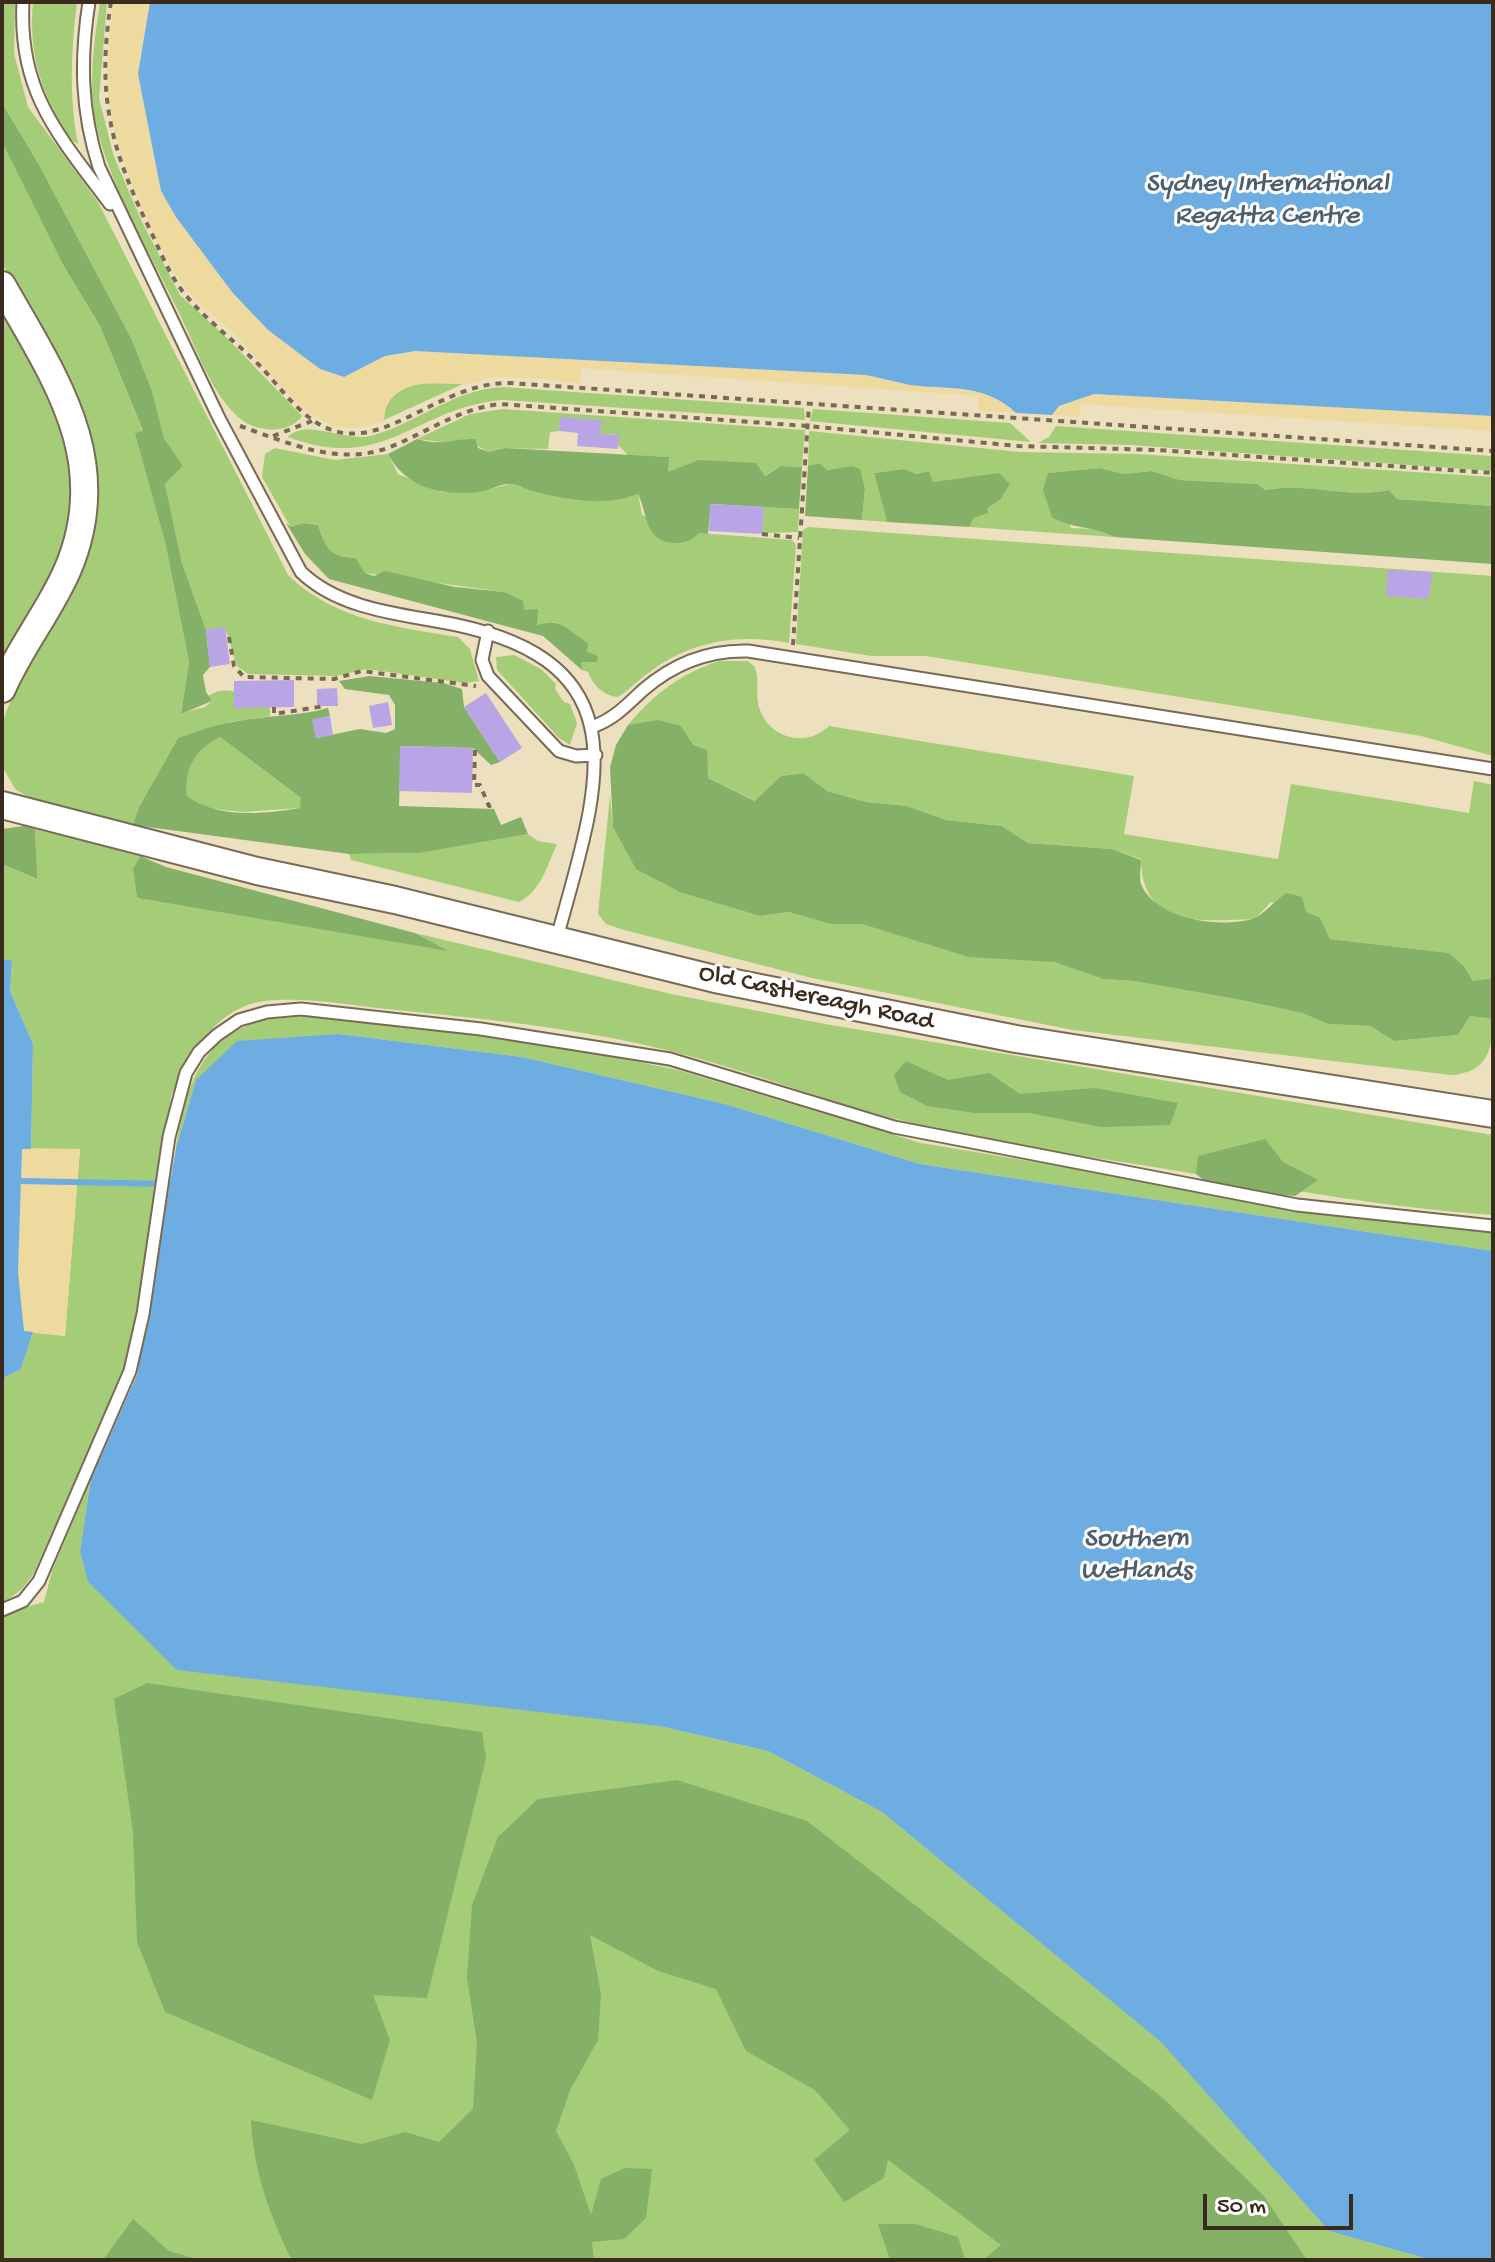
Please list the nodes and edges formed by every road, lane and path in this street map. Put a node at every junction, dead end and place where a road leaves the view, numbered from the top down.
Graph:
1 (23, 2) edge
2 (89, 2) edge
3 (111, 2) edge
4 (121, 219) junction
5 (2, 285) edge
6 (809, 404) junction
7 (219, 418) junction
8 (312, 421) junction
9 (807, 426) junction
10 (271, 436) junction
11 (1493, 451) edge
12 (1493, 473) edge
13 (762, 534) dead end
14 (800, 538) junction
15 (488, 631) junction
16 (229, 637) dead end
17 (793, 656) junction
18 (482, 685) dead end
19 (2, 689) edge
20 (325, 706) dead end
21 (274, 707) dead end
22 (592, 727) junction
23 (475, 750) dead end
24 (596, 755) junction
25 (1493, 769) edge
26 (2, 805) edge
27 (492, 805) dead end
28 (556, 942) junction
29 (1493, 1114) edge
30 (1493, 1226) edge
31 (2, 1610) edge

1 - 4 lane
2 - 4 lane
3 - 8 path
4 - 7 lane
5 - 19 street
6 - 8 path
6 - 9 path
6 - 11 path
7 - 10 path
7 - 15 lane
8 - 10 path
9 - 10 path
9 - 12 path
9 - 14 path
13 - 14 path
14 - 17 path
15 - 22 lane
15 - 24 lane
16 - 18 path
17 - 22 lane
17 - 25 lane
20 - 21 path
22 - 24 lane
23 - 27 path
24 - 28 lane
26 - 28 street, Old Castlereagh Road
28 - 29 street, Old Castlereagh Road
30 - 31 lane

